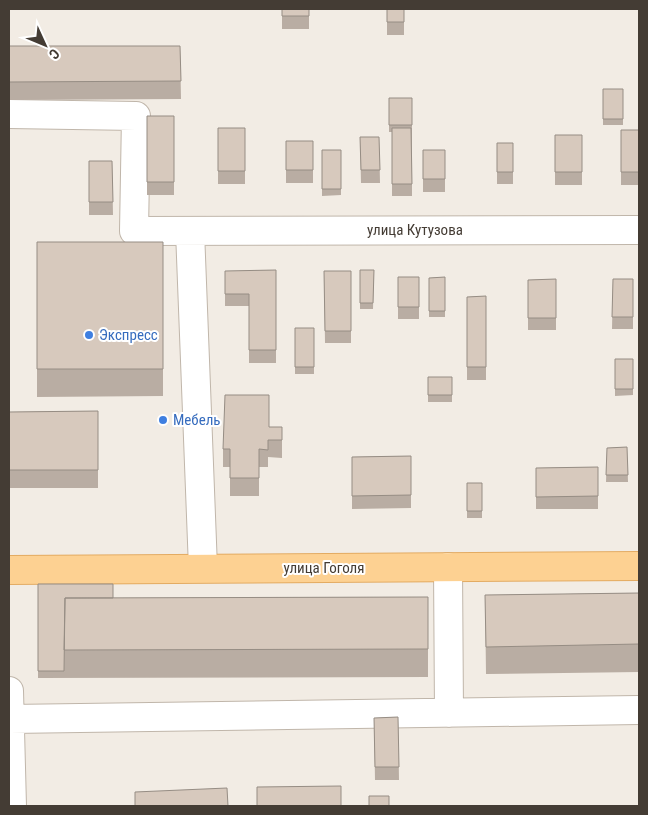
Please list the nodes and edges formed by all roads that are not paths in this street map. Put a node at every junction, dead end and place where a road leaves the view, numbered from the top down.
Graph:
1 (9, 114) edge
2 (639, 230) edge
3 (190, 231) junction
4 (639, 566) edge
5 (448, 567) junction
6 (203, 568) junction
7 (9, 570) edge
8 (9, 691) edge
9 (639, 710) edge
10 (449, 713) junction
11 (10, 719) edge
12 (12, 806) edge

1 - 3 street, улица Кутузова
2 - 3 street, улица Кутузова
3 - 6 street
4 - 5 main road, улица Гоголя
5 - 6 main road, улица Гоголя
5 - 10 street
6 - 7 main road, улица Гоголя
8 - 11 street
9 - 10 street
10 - 11 street
11 - 12 street

